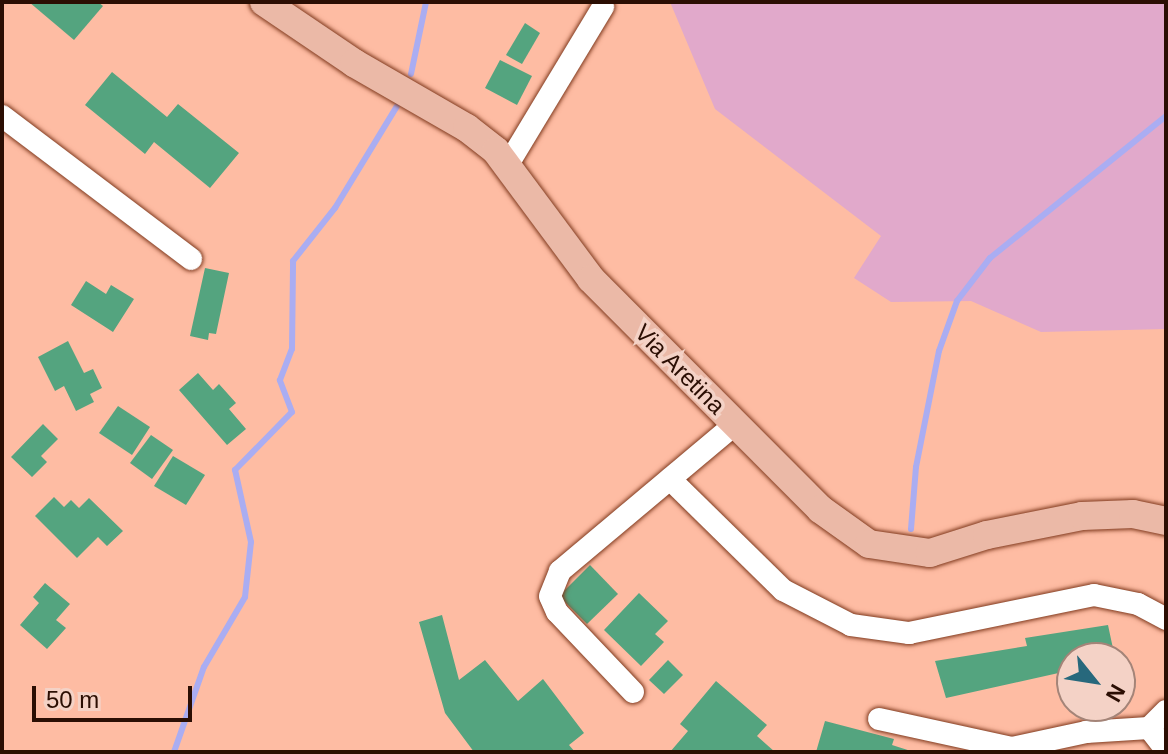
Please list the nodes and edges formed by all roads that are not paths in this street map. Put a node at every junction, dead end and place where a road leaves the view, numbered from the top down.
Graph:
1 (264, 2) edge
2 (603, 7) dead end
3 (2, 116) edge
4 (507, 166) junction
5 (191, 259) dead end
6 (735, 424) junction
7 (670, 479) junction
8 (1166, 521) edge
9 (1138, 604) junction
10 (1166, 609) edge
11 (1166, 619) edge
12 (633, 692) dead end
13 (1166, 711) edge
14 (879, 719) dead end
15 (1149, 728) junction
16 (1166, 750) edge

1 - 4 main road, Via Aretina
2 - 4 street
3 - 5 street
4 - 6 main road, Via Aretina
6 - 7 street
6 - 8 main road, Via Aretina
7 - 9 street
7 - 12 street
9 - 10 street
9 - 11 street
13 - 15 street
14 - 15 street
15 - 16 street

